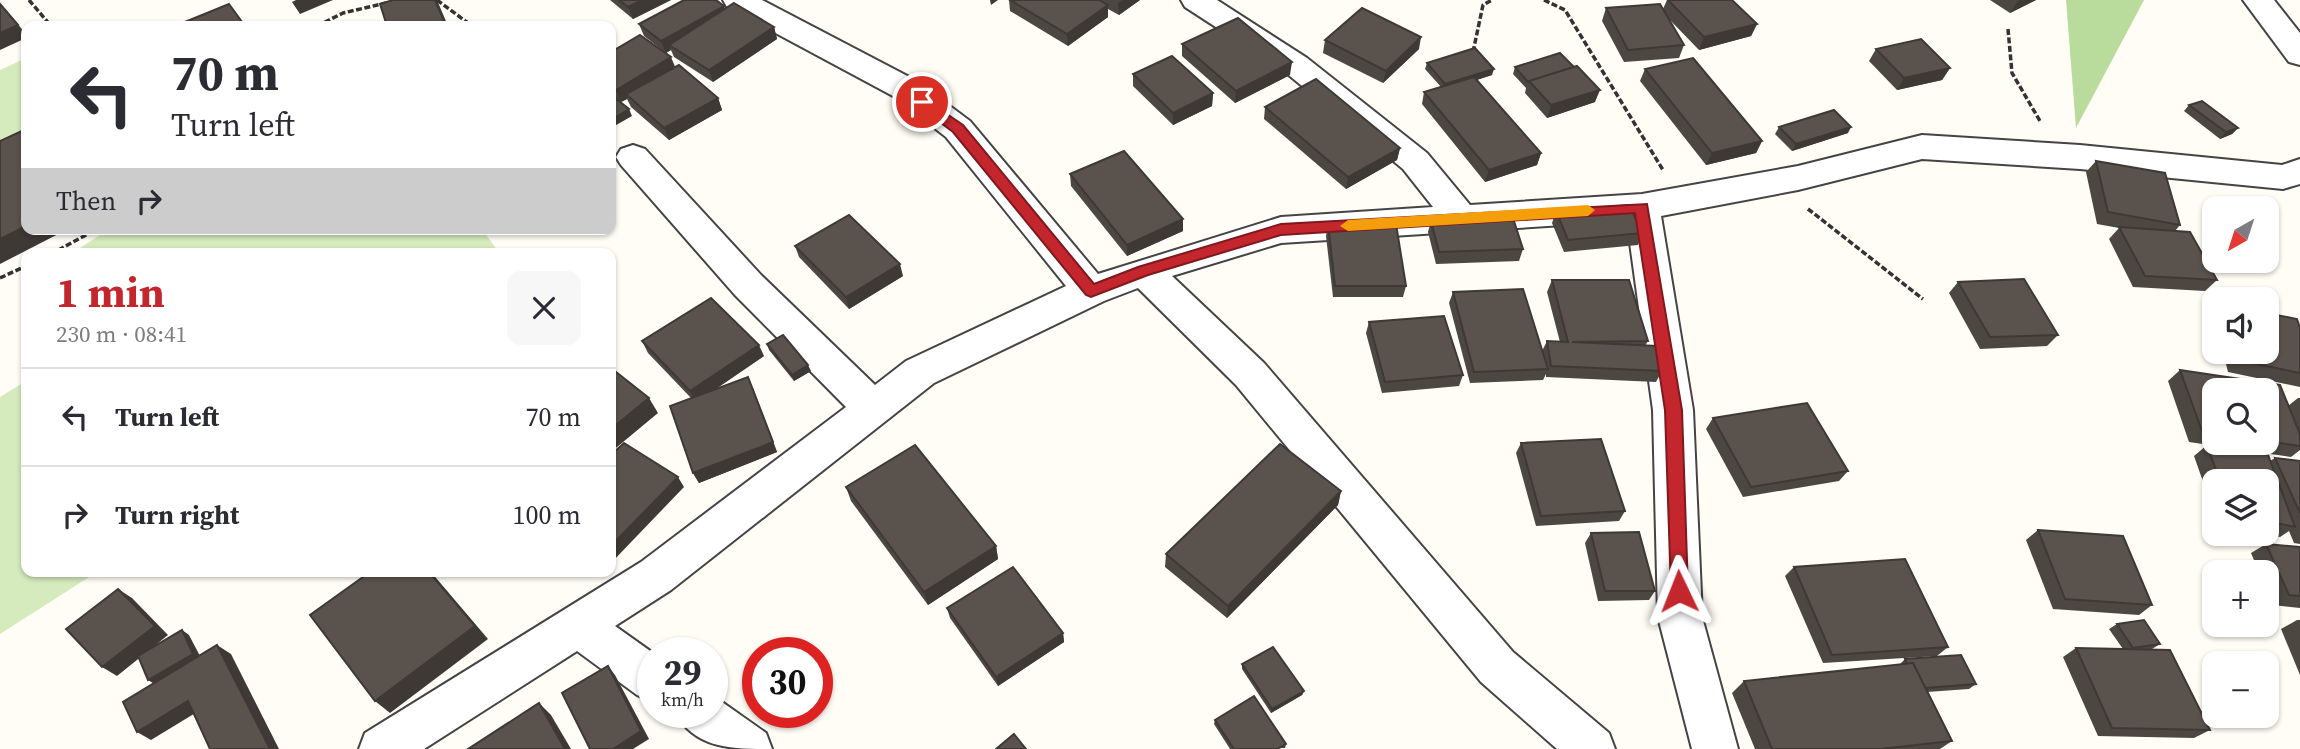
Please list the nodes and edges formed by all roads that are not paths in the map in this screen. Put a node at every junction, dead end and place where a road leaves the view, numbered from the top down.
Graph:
1 (738, 0) edge
2 (1196, 0) edge
3 (2258, 0) edge
4 (2300, 55) edge
5 (633, 157) dead end
6 (2300, 171) edge
7 (1642, 207) junction
8 (1461, 218) junction
9 (1144, 271) junction
10 (1091, 291) junction
11 (873, 408) junction
12 (577, 625) junction
13 (637, 668) edge
14 (720, 728) edge
15 (382, 749) edge
16 (749, 749) edge
17 (1591, 749) edge
18 (1715, 749) edge

1 - 10 street
2 - 8 street
3 - 4 street
5 - 11 street
6 - 7 street
7 - 8 street
7 - 18 street
8 - 9 street
9 - 10 street
9 - 17 street
10 - 11 street
11 - 12 street
12 - 13 street
12 - 15 street
14 - 16 street

